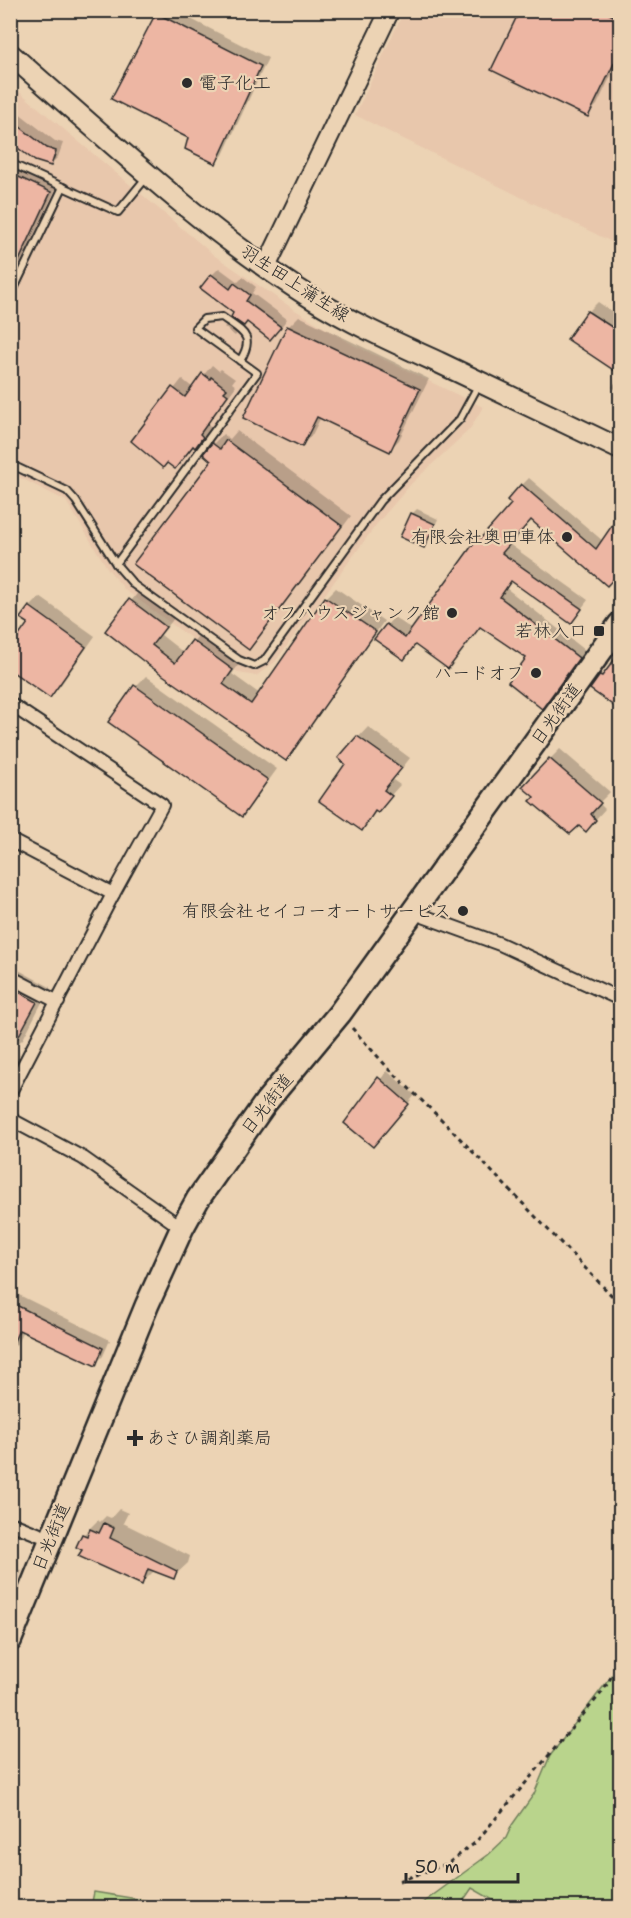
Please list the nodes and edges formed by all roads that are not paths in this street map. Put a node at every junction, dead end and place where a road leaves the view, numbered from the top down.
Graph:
1 (390, 10) edge
2 (10, 54) edge
3 (10, 163) edge
4 (148, 175) junction
5 (63, 187) junction
6 (266, 267) junction
7 (10, 297) edge
8 (240, 361) junction
9 (479, 382) junction
10 (621, 449) edge
11 (10, 465) edge
12 (116, 564) junction
13 (621, 624) edge
14 (10, 704) edge
15 (10, 840) edge
16 (113, 894) junction
17 (412, 912) junction
18 (10, 977) edge
19 (621, 999) edge
20 (58, 1002) junction
21 (10, 1092) edge
22 (10, 1119) edge
23 (182, 1228) junction
24 (10, 1523) edge
25 (50, 1539) junction
26 (10, 1640) edge

1 - 6 street
2 - 4 main road, 羽生田上蒲生線
3 - 5 lane
4 - 5 lane
4 - 6 main road, 羽生田上蒲生線
5 - 7 lane
6 - 9 main road, 羽生田上蒲生線
8 - 8 lane
8 - 12 lane
9 - 10 main road, 羽生田上蒲生線
9 - 12 lane
11 - 12 lane
13 - 17 highway, 日光街道
14 - 16 street
15 - 16 street
16 - 20 street
17 - 19 street
17 - 23 highway, 日光街道
18 - 20 street
20 - 21 street
22 - 23 street
23 - 25 highway, 日光街道
24 - 25 street
25 - 26 highway, 日光街道

